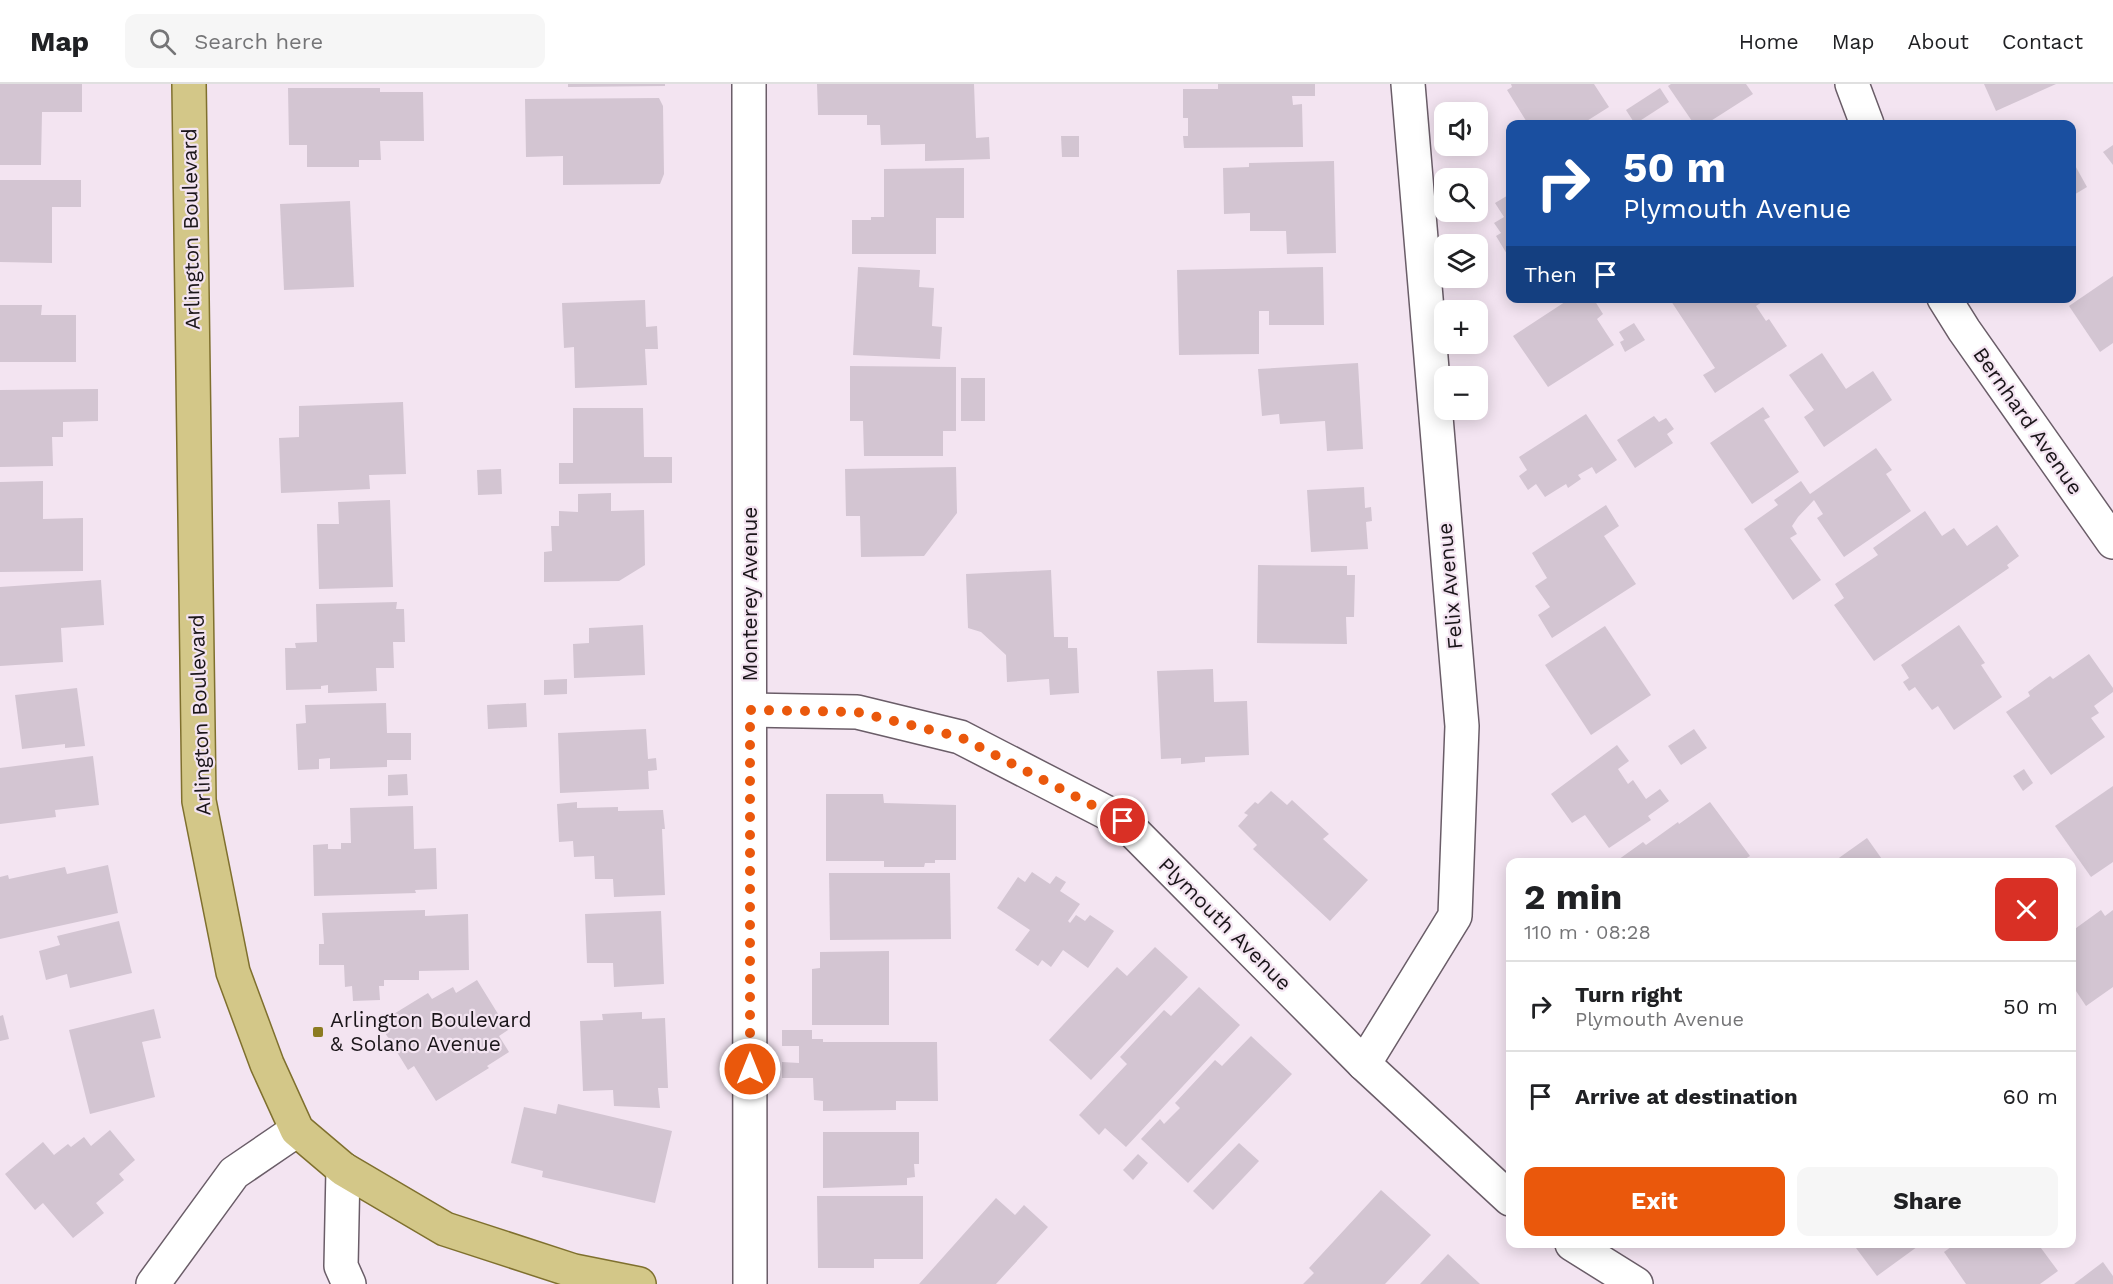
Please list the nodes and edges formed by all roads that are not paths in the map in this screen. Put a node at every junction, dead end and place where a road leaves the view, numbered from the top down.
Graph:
1 (189, 84) edge
2 (749, 84) edge
3 (1408, 84) edge
4 (1852, 84) edge
5 (1866, 120) edge
6 (1947, 303) edge
7 (2113, 542) edge
8 (750, 710) junction
9 (1364, 1064) junction
10 (297, 1130) junction
11 (343, 1169) junction
12 (1506, 1195) edge
13 (1578, 1248) edge
14 (153, 1284) edge
15 (349, 1284) edge
16 (639, 1284) edge
17 (750, 1284) edge
18 (1636, 1284) edge

1 - 10 main road, Arlington Boulevard
2 - 8 street, Monterey Avenue
3 - 9 street, Felix Avenue
4 - 5 street
6 - 7 street, Bernhard Avenue
8 - 9 street, Plymouth Avenue
8 - 17 street, Monterey Avenue
9 - 12 street, Plymouth Avenue
10 - 11 main road, Arlington Boulevard
10 - 14 street
11 - 15 street
11 - 16 main road, Arlington Boulevard
13 - 18 street

